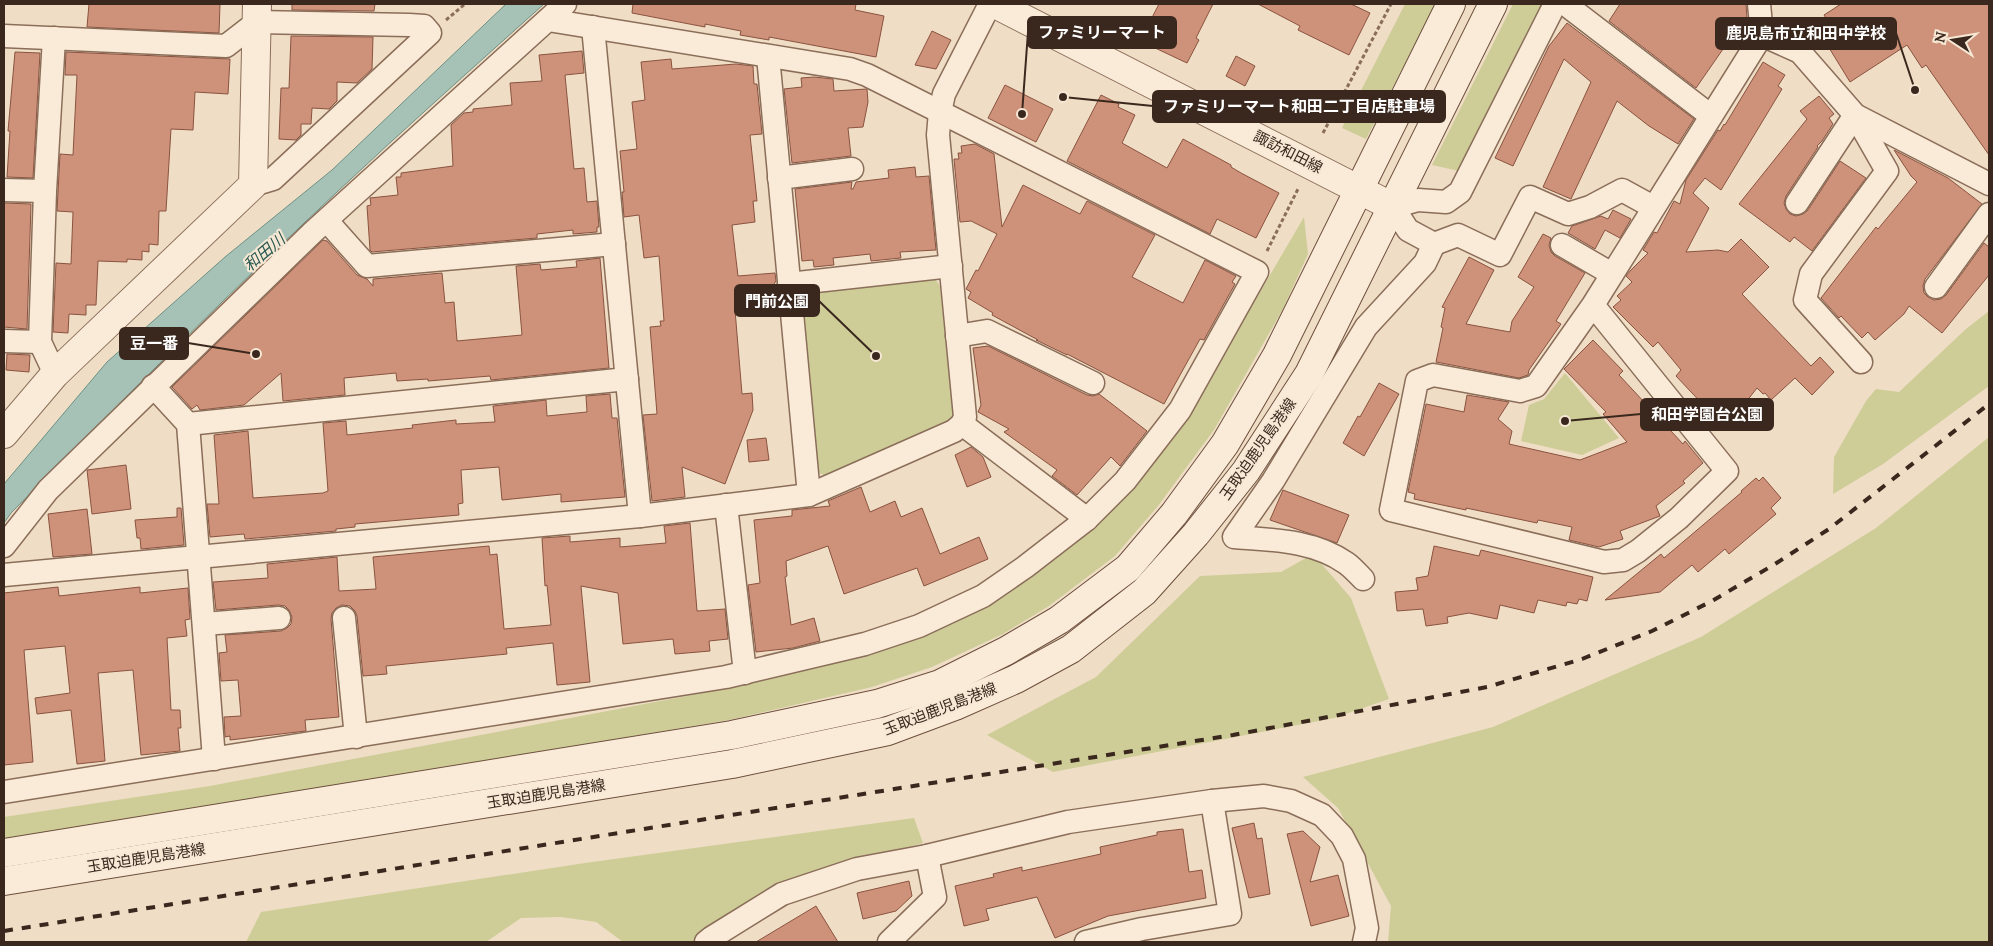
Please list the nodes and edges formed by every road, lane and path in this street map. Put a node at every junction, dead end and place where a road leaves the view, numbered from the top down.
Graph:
1 (565, 4) edge
2 (990, 4) edge
3 (995, 4) edge
4 (1391, 4) edge
5 (1452, 4) edge
6 (1492, 4) edge
7 (1555, 4) edge
8 (1564, 4) edge
9 (1759, 4) edge
10 (257, 13) edge
11 (548, 20) junction
12 (593, 27) junction
13 (1762, 35) junction
14 (4, 36) edge
15 (54, 38) junction
16 (768, 56) junction
17 (940, 112) junction
18 (1855, 115) junction
19 (1711, 116) junction
20 (1323, 133) dead end
21 (852, 169) dead end
22 (779, 178) junction
23 (1989, 184) edge
24 (253, 185) junction
25 (1298, 189) dead end
26 (1360, 189) junction
27 (4, 190) edge
28 (45, 191) junction
29 (1797, 203) dead end
30 (1392, 207) junction
31 (1653, 208) junction
32 (1989, 214) edge
33 (327, 221) junction
34 (614, 244) junction
35 (1434, 244) junction
36 (1562, 245) dead end
37 (951, 266) junction
38 (1257, 272) junction
39 (1612, 274) junction
40 (789, 284) junction
41 (1936, 287) dead end
42 (1593, 305) junction
43 (125, 328) dead end
44 (958, 336) junction
45 (4, 341) edge
46 (40, 342) junction
47 (1861, 362) dead end
48 (55, 374) junction
49 (160, 379) junction
50 (627, 379) junction
51 (1093, 383) dead end
52 (188, 424) junction
53 (962, 424) junction
54 (4, 434) edge
55 (809, 495) junction
56 (726, 505) junction
57 (640, 516) junction
58 (1087, 519) junction
59 (4, 546) edge
60 (199, 557) junction
61 (4, 575) edge
62 (1362, 578) dead end
63 (279, 618) dead end
64 (344, 618) dead end
65 (204, 624) junction
66 (745, 673) junction
67 (356, 737) junction
68 (214, 759) junction
69 (4, 792) edge
70 (1212, 801) junction
71 (4, 853) edge
72 (927, 856) junction
73 (4, 881) edge
74 (706, 942) edge
75 (889, 942) edge
76 (1086, 942) edge
77 (1364, 942) edge

1 - 11 street
2 - 17 street
3 - 26 main road, 諏訪和田線
4 - 20 path
5 - 26 main road, 玉取迫鹿児島港線
6 - 30 main road, 玉取迫鹿児島港線
7 - 30 street
8 - 19 street
9 - 13 street
10 - 15 street
10 - 24 main road
10 - 24 street
11 - 12 street
11 - 33 street
12 - 16 street
12 - 34 street
13 - 18 street
13 - 19 street
14 - 15 street
15 - 28 street
16 - 17 street
16 - 22 street
17 - 37 street
17 - 38 street
18 - 23 street
18 - 29 street
18 - 47 street
19 - 31 street
21 - 22 street
22 - 40 street
24 - 48 main road
25 - 38 path
26 - 30 main road, 諏訪和田線
26 - 71 main road, 玉取迫鹿児島港線
27 - 28 street
28 - 46 street
30 - 35 street
30 - 73 main road, 玉取迫鹿児島港線
31 - 35 street
31 - 39 street
32 - 41 street
33 - 34 street
33 - 49 street
34 - 50 street
35 - 62 street
36 - 39 street
37 - 40 street
37 - 44 street
38 - 58 street
39 - 42 street
40 - 55 street
42 - 42 street
43 - 49 path
44 - 51 street
44 - 53 street
45 - 46 street
46 - 48 street
48 - 54 main road
49 - 52 street
49 - 59 street
50 - 52 street
50 - 57 street
52 - 60 street
53 - 55 street
53 - 58 street
55 - 56 street
56 - 57 street
56 - 66 street
57 - 60 street
58 - 66 street
60 - 61 street
60 - 65 street
63 - 65 street
64 - 67 street
65 - 68 street
66 - 67 street
67 - 68 street
68 - 69 street
70 - 72 street
70 - 76 street
70 - 77 street
72 - 74 street
72 - 75 street

